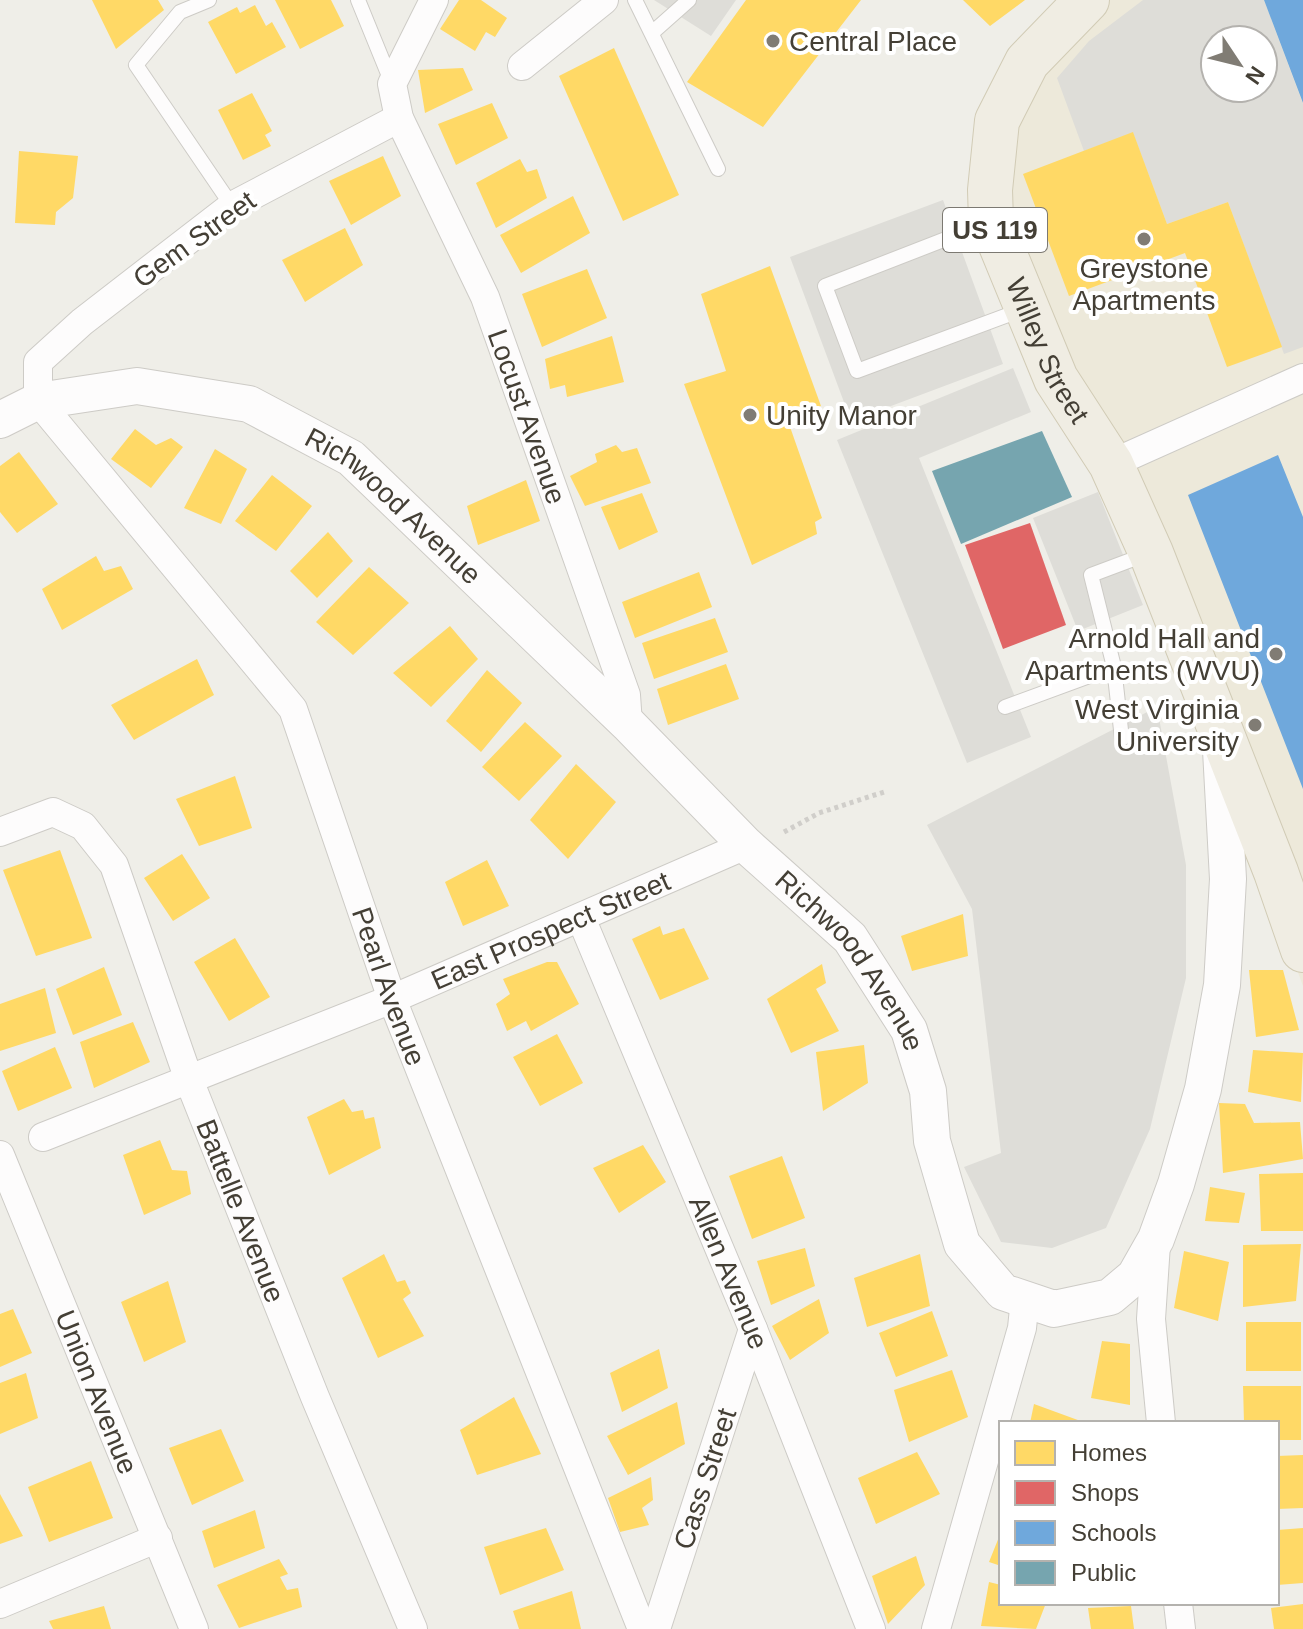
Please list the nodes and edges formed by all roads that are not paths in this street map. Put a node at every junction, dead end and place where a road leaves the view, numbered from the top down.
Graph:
1 (209, 0) edge
2 (358, 0) edge
3 (434, 0) edge
4 (604, 0) edge
5 (635, 0) edge
6 (689, 0) edge
7 (1087, 0) edge
8 (653, 32) junction
9 (522, 66) dead end
10 (392, 84) junction
11 (399, 118) junction
12 (718, 169) dead end
13 (232, 206) junction
14 (991, 221) junction
15 (1024, 308) junction
16 (1303, 378) edge
17 (38, 401) junction
18 (0, 420) edge
19 (1111, 464) junction
20 (1151, 553) junction
21 (1114, 667) junction
22 (1005, 707) dead end
23 (628, 724) junction
24 (1219, 728) junction
25 (1122, 739) dead end
26 (0, 832) edge
27 (759, 842) junction
28 (581, 918) junction
29 (1303, 950) edge
30 (392, 999) junction
31 (189, 1080) junction
32 (43, 1137) dead end
33 (0, 1155) edge
34 (1156, 1239) junction
35 (1025, 1299) junction
36 (753, 1329) junction
37 (1161, 1421) edge
38 (158, 1538) junction
39 (0, 1604) edge
40 (1178, 1605) edge
41 (194, 1629) edge
42 (413, 1629) edge
43 (642, 1629) edge
44 (656, 1629) edge
45 (871, 1629) edge
46 (936, 1629) edge
47 (1181, 1629) edge

1 - 13 lane
2 - 10 lane
3 - 10 street
4 - 9 street
5 - 8 lane
6 - 8 lane
7 - 14 main road, Willey Street / US 119
8 - 12 lane
10 - 11 street, Locust Avenue
11 - 13 street, Gem Street
11 - 23 street, Locust Avenue
13 - 17 street, Gem Street
14 - 15 main road, Willey Street / US 119
14 - 15 lane
15 - 19 main road, Willey Street / US 119
16 - 19 street
17 - 18 street, Richwood Avenue
17 - 23 street, Richwood Avenue
17 - 30 street, Pearl Avenue
19 - 20 main road, Willey Street / US 119
20 - 21 lane
20 - 24 main road, Willey Street / US 119
21 - 22 lane
21 - 25 lane
23 - 27 street, Richwood Avenue
24 - 29 main road, US 119
24 - 34 street, Richwood Avenue
26 - 31 street, Battelle Avenue
27 - 28 street, East Prospect Street
27 - 35 street, Richwood Avenue
28 - 30 street, East Prospect Street
28 - 36 street, Allen Avenue
30 - 31 street, East Prospect Street
30 - 43 street, Pearl Avenue
31 - 32 street, East Prospect Street
31 - 42 street, Battelle Avenue
33 - 38 street, Union Avenue
34 - 35 street, Richwood Avenue
34 - 37 street
35 - 46 street
36 - 44 street, Cass Street
36 - 45 street, Allen Avenue
38 - 39 street
38 - 41 street, Union Avenue
40 - 47 street

